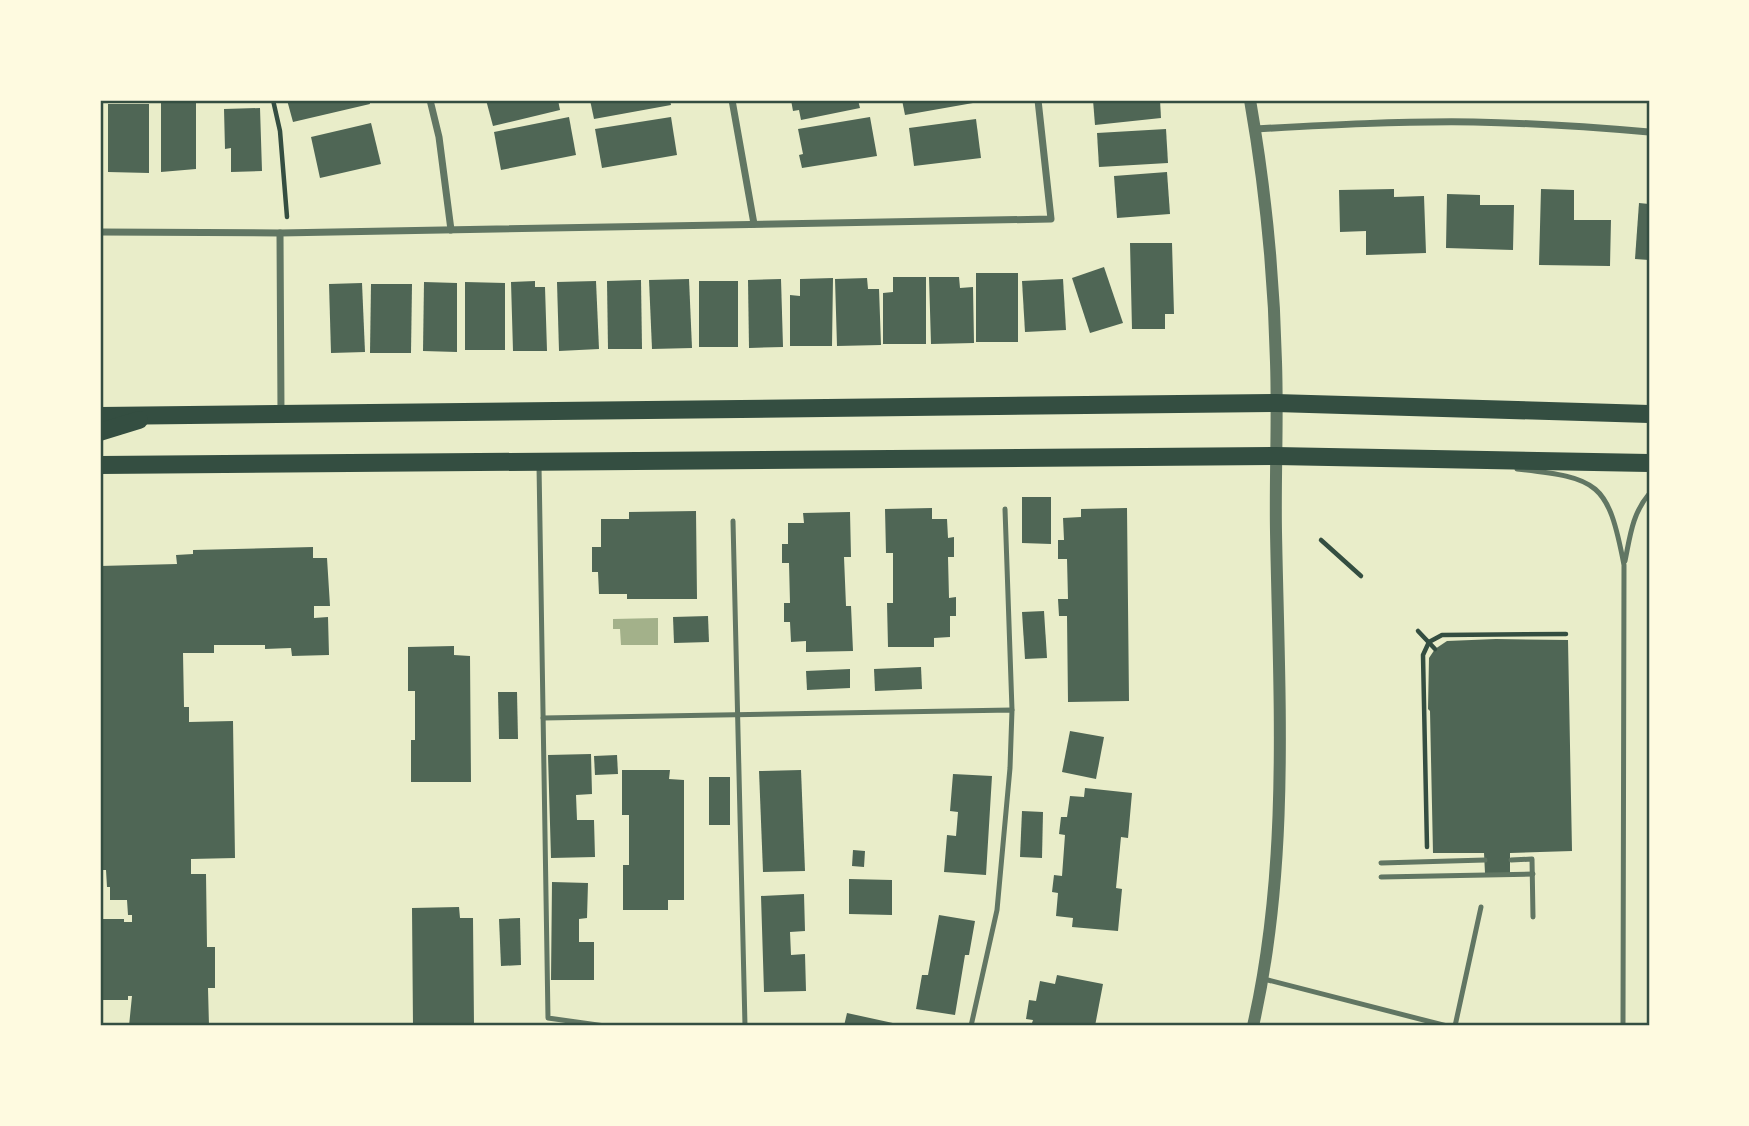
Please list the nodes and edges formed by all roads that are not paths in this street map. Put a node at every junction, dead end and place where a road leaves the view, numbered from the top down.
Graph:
1 (430, 100) edge
2 (733, 100) edge
3 (1038, 100) edge
4 (1250, 100) edge
5 (1255, 129) junction
6 (1649, 132) edge
7 (754, 224) junction
8 (451, 230) junction
9 (100, 232) edge
10 (284, 233) junction
11 (1276, 403) junction
12 (281, 412) junction
13 (1649, 414) edge
14 (156, 415) junction
15 (100, 416) edge
16 (100, 432) edge
17 (1276, 456) junction
18 (1427, 459) junction
19 (538, 462) junction
20 (1649, 463) edge
21 (100, 465) edge
22 (1649, 494) edge
23 (1006, 509) dead end
24 (733, 521) dead end
25 (1624, 565) junction
26 (1012, 710) junction
27 (737, 714) junction
28 (543, 718) junction
29 (1485, 860) dead end
30 (1511, 860) dead end
31 (1381, 863) dead end
32 (1533, 874) junction
33 (1381, 877) dead end
34 (1481, 907) dead end
35 (1533, 917) dead end
36 (1264, 979) junction
37 (605, 1026) edge
38 (745, 1026) edge
39 (971, 1026) edge
40 (1253, 1026) edge
41 (1447, 1026) edge
42 (1455, 1026) edge
43 (1623, 1026) edge

1 - 8 street
2 - 7 street
3 - 7 street
4 - 5 street
5 - 6 street
5 - 11 street
7 - 8 street
8 - 10 street
9 - 10 street
10 - 12 street
11 - 12 main road
11 - 13 main road
11 - 17 street
12 - 14 main road
14 - 15 main road
14 - 16 main road
17 - 18 main road
17 - 19 main road
17 - 36 street
18 - 20 main road
18 - 25 lane
19 - 21 main road
19 - 28 lane
22 - 25 lane
23 - 26 lane
24 - 27 lane
25 - 43 lane
26 - 27 lane
26 - 39 lane
27 - 28 lane
27 - 38 lane
28 - 37 lane
29 - 31 lane
30 - 32 lane
32 - 33 lane
32 - 35 lane
34 - 42 lane
36 - 40 street
36 - 41 lane

